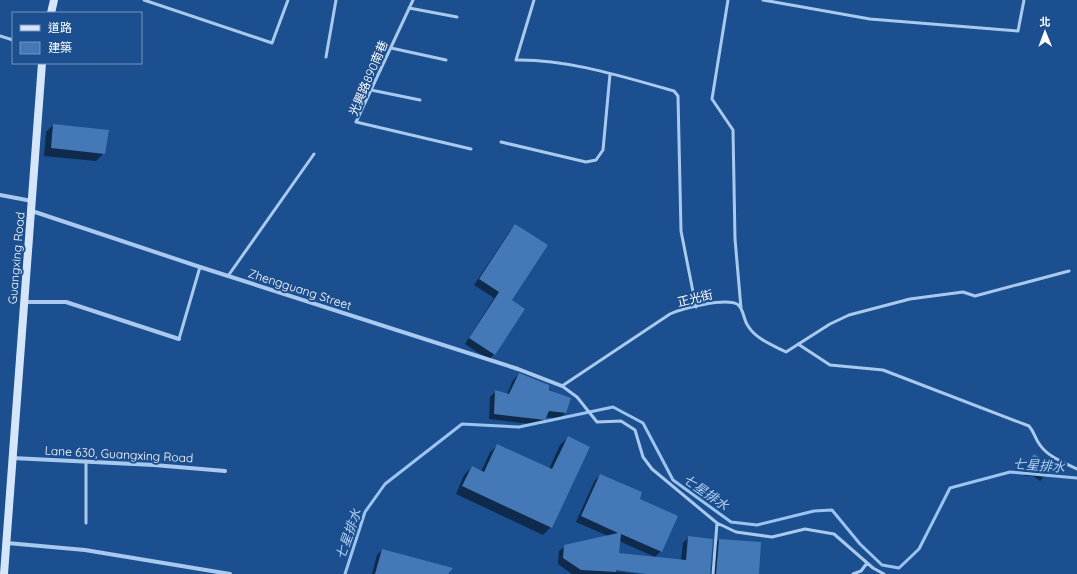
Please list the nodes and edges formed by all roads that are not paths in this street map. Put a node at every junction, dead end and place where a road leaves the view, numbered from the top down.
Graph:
1 (54, 0) edge
2 (144, 0) edge
3 (288, 0) edge
4 (336, 0) edge
5 (413, 0) edge
6 (534, 0) edge
7 (728, 0) edge
8 (763, 0) edge
9 (1024, 0) edge
10 (409, 8) junction
11 (51, 12) edge
12 (457, 17) dead end
13 (0, 36) edge
14 (12, 40) edge
15 (391, 48) junction
16 (326, 56) dead end
17 (446, 60) dead end
18 (42, 64) edge
19 (610, 74) junction
20 (371, 90) junction
21 (420, 100) dead end
22 (501, 142) dead end
23 (471, 149) dead end
24 (314, 154) dead end
25 (0, 195) edge
26 (32, 201) junction
27 (32, 211) junction
28 (200, 267) junction
29 (1069, 271) dead end
30 (228, 276) junction
31 (24, 302) junction
32 (696, 307) junction
33 (741, 308) junction
34 (179, 339) joint
35 (798, 344) junction
36 (562, 386) junction
37 (12, 458) junction
38 (86, 461) junction
39 (1077, 469) edge
40 (225, 471) dead end
41 (86, 523) dead end
42 (717, 523) junction
43 (5, 542) junction
44 (2, 554) edge
45 (867, 563) junction
46 (4, 574) edge
47 (230, 574) edge
48 (713, 574) edge
49 (854, 574) edge
50 (884, 574) edge

1 - 11 main road
2 - 3 lane
4 - 16 lane
5 - 10 lane, 光興路890南巷
6 - 19 lane
7 - 33 lane
8 - 9 lane
10 - 12 lane
10 - 15 lane, 光興路890南巷
13 - 14 lane
15 - 17 lane
15 - 20 lane, 光興路890南巷
18 - 26 main road, Guangxing Road
19 - 22 lane
19 - 32 lane
20 - 21 lane
20 - 23 lane, 光興路890南巷
24 - 30 lane
25 - 26 street
26 - 27 main road, Guangxing Road
27 - 28 street, Zhengguang Street
27 - 31 main road, Guangxing Road
28 - 30 street, Zhengguang Street
28 - 34 lane
29 - 35 lane
30 - 36 street, Zhengguang Street
31 - 34 street
31 - 37 main road, Guangxing Road
32 - 33 lane, 正光街
32 - 36 lane, 正光街
33 - 35 lane
35 - 39 lane
36 - 42 lane
37 - 38 street, Lane 630, Guangxing Road
37 - 43 main road, Guangxing Road
38 - 40 street, Lane 630, Guangxing Road
38 - 41 lane
42 - 45 lane
42 - 48 lane
43 - 44 main road, Guangxing Road
43 - 47 street
44 - 46 main road, Guangxing Road
45 - 49 lane
45 - 50 lane

